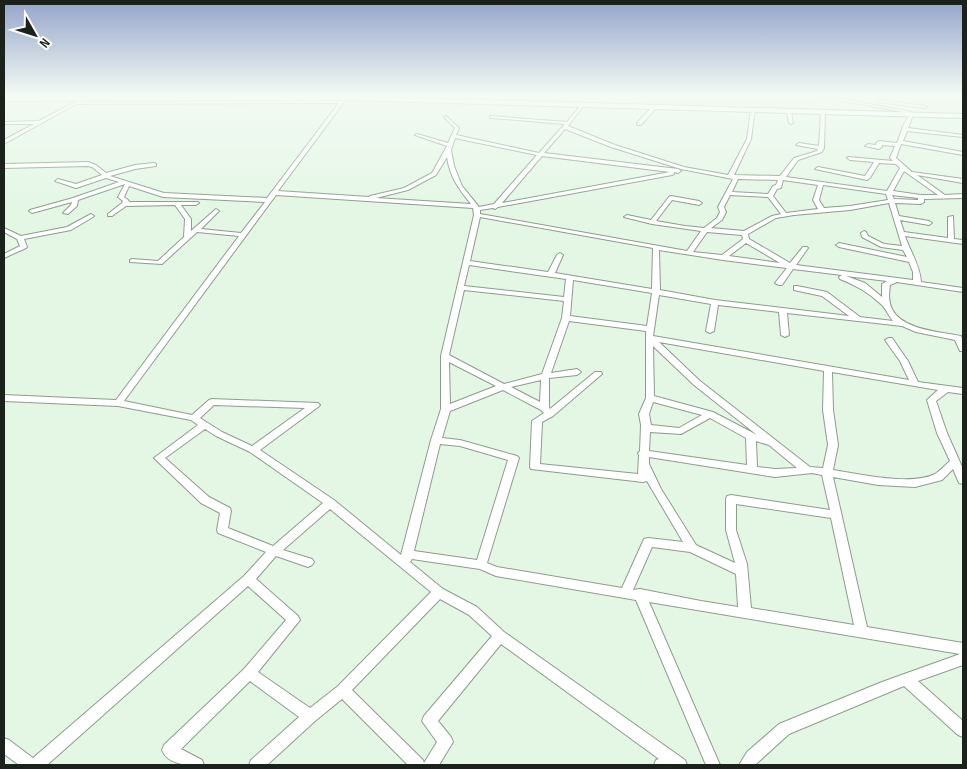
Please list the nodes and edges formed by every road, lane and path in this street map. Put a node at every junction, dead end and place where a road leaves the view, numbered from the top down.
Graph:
1 (22, 132) edge
2 (320, 132) edge
3 (455, 132) edge
4 (560, 132) edge
5 (581, 132) edge
6 (750, 132) edge
7 (822, 132) edge
8 (903, 132) edge
9 (928, 132) edge
10 (417, 135) dead end
11 (453, 136) junction
12 (963, 136) edge
13 (4, 142) edge
14 (899, 144) junction
15 (799, 145) dead end
16 (868, 146) dead end
17 (449, 147) junction
18 (821, 148) junction
19 (962, 153) edge
20 (540, 154) junction
21 (850, 158) dead end
22 (877, 161) junction
23 (957, 161) dead end
24 (154, 165) dead end
25 (901, 165) junction
26 (4, 166) edge
27 (818, 169) dead end
28 (682, 170) junction
29 (913, 173) junction
30 (845, 174) junction
31 (106, 176) junction
32 (733, 178) junction
33 (782, 178) junction
34 (58, 180) dead end
35 (963, 181) edge
36 (820, 182) junction
37 (125, 184) junction
38 (835, 185) junction
39 (728, 193) junction
40 (889, 193) junction
41 (770, 196) junction
42 (963, 196) edge
43 (273, 197) junction
44 (921, 197) junction
45 (945, 197) junction
46 (954, 197) junction
47 (75, 199) junction
48 (363, 199) junction
49 (891, 201) junction
50 (176, 203) junction
51 (196, 203) dead end
52 (699, 203) dead end
53 (125, 204) junction
54 (963, 204) edge
55 (494, 207) junction
56 (477, 210) junction
57 (822, 210) junction
58 (32, 211) dead end
59 (216, 211) dead end
60 (805, 212) junction
61 (66, 213) dead end
62 (110, 215) dead end
63 (785, 215) junction
64 (90, 216) dead end
65 (627, 217) dead end
66 (896, 217) junction
67 (951, 217) dead end
68 (652, 222) junction
69 (808, 222) dead end
70 (929, 223) dead end
71 (4, 230) edge
72 (196, 230) junction
73 (705, 230) junction
74 (864, 233) dead end
75 (901, 233) junction
76 (244, 235) junction
77 (745, 236) junction
78 (20, 238) junction
79 (187, 238) junction
80 (951, 240) junction
81 (963, 242) edge
82 (839, 245) dead end
83 (656, 246) junction
84 (805, 248) dead end
85 (906, 248) junction
86 (689, 253) junction
87 (560, 255) dead end
88 (4, 256) edge
89 (723, 258) junction
90 (911, 260) junction
91 (132, 261) dead end
92 (467, 263) junction
93 (792, 266) junction
94 (834, 273) junction
95 (550, 274) junction
96 (570, 277) junction
97 (896, 280) junction
98 (780, 284) dead end
99 (917, 284) junction
100 (461, 288) junction
101 (797, 288) dead end
102 (963, 290) edge
103 (656, 291) junction
104 (567, 299) junction
105 (715, 302) junction
106 (884, 303) junction
107 (783, 310) junction
108 (566, 318) junction
109 (858, 319) junction
110 (901, 324) junction
111 (710, 331) dead end
112 (650, 334) junction
113 (785, 335) dead end
114 (944, 335) junction
115 (963, 338) edge
116 (889, 340) dead end
117 (963, 349) edge
118 (445, 356) junction
119 (828, 368) junction
120 (577, 372) dead end
121 (598, 374) dead end
122 (545, 376) junction
123 (915, 384) junction
124 (504, 385) junction
125 (946, 389) junction
126 (963, 391) edge
127 (4, 398) edge
128 (650, 398) junction
129 (118, 403) junction
130 (446, 409) junction
131 (547, 411) junction
132 (710, 414) junction
133 (194, 418) junction
134 (204, 426) junction
135 (645, 428) junction
136 (751, 437) junction
137 (436, 440) junction
138 (773, 442) junction
139 (253, 450) junction
140 (643, 458) junction
141 (955, 462) junction
142 (752, 470) junction
143 (807, 470) junction
144 (827, 473) junction
145 (963, 480) edge
146 (330, 503) junction
147 (836, 515) junction
148 (692, 548) junction
149 (274, 551) junction
150 (406, 559) junction
151 (308, 562) dead end
152 (481, 565) junction
153 (741, 571) junction
154 (248, 579) junction
155 (439, 592) junction
156 (626, 594) junction
157 (640, 594) junction
158 (745, 613) junction
159 (861, 630) junction
160 (500, 636) junction
161 (963, 649) edge
162 (963, 660) edge
163 (249, 673) junction
164 (906, 679) junction
165 (343, 690) junction
166 (310, 716) junction
167 (963, 730) edge
168 (4, 745) edge
169 (672, 764) edge
170 (30, 765) edge
171 (36, 765) edge
172 (197, 765) edge
173 (256, 765) edge
174 (418, 765) edge
175 (431, 765) edge
176 (712, 765) edge
177 (746, 765) edge

1 - 13 street
2 - 43 street
3 - 11 street
4 - 20 street
5 - 28 street
6 - 32 street
7 - 18 street
8 - 14 street
9 - 12 street
10 - 17 street
11 - 17 street
11 - 20 street
14 - 16 street
14 - 19 street
14 - 25 street
15 - 18 street
17 - 48 street
17 - 56 street
18 - 33 street
19 - 23 street
20 - 28 street
20 - 55 street
21 - 22 street
22 - 25 street
22 - 30 street
24 - 31 street
25 - 29 street
25 - 40 street
26 - 31 street
27 - 30 street
28 - 32 street
28 - 55 street
29 - 35 street
29 - 45 street
30 - 38 street
31 - 34 street
31 - 37 street
32 - 33 street
32 - 39 street
33 - 36 street
33 - 41 street
36 - 38 street
36 - 57 street
37 - 43 street
37 - 47 street
37 - 53 street
38 - 40 street
39 - 41 street
39 - 73 street
40 - 44 street
40 - 49 street
41 - 63 street
42 - 46 street
43 - 48 street
43 - 76 street
44 - 45 street
44 - 49 street
45 - 46 street
46 - 54 street
47 - 58 street
47 - 61 street
48 - 56 street
49 - 57 street
49 - 66 street
50 - 51 street
50 - 53 street
50 - 79 street
52 - 68 street
53 - 62 street
55 - 56 street
56 - 83 street
56 - 92 street
57 - 60 street
59 - 72 street
60 - 63 street
60 - 69 street
63 - 77 street
64 - 78 street
65 - 68 street
66 - 70 street
66 - 75 street
67 - 80 street
68 - 73 street
71 - 78 street
72 - 76 street
72 - 79 street
73 - 77 street
73 - 86 street
74 - 85 street
75 - 80 street
75 - 85 street
76 - 129 street
77 - 89 street
77 - 93 street
78 - 88 street
79 - 91 street
80 - 81 street
82 - 90 street
83 - 86 street
83 - 103 street
84 - 93 street
85 - 90 street
86 - 89 street
87 - 95 street
89 - 93 street
90 - 99 street
92 - 95 street
92 - 100 street
93 - 94 street
93 - 98 street
94 - 97 street
94 - 106 street
95 - 96 street
96 - 103 street
96 - 104 street
97 - 99 street
97 - 106 street
99 - 102 street
100 - 104 street
100 - 118 street
101 - 109 street
103 - 105 street
103 - 112 street
104 - 108 street
105 - 107 street
105 - 111 street
106 - 110 street
107 - 109 street
107 - 113 street
108 - 112 street
108 - 122 street
109 - 110 street
110 - 114 street
112 - 119 street
112 - 128 street
112 - 138 street
114 - 115 street
114 - 117 street
116 - 123 street
118 - 124 street
118 - 130 street
119 - 123 street
119 - 144 street
120 - 122 street
121 - 131 street
122 - 124 street
122 - 131 street
123 - 125 street
124 - 130 street
124 - 131 street
125 - 126 street
125 - 141 street
127 - 129 street
128 - 132 street
128 - 135 street
129 - 133 street
130 - 137 street
131 - 140 street
132 - 135 street
132 - 136 street
133 - 134 street
133 - 139 street
134 - 139 street
134 - 149 street
135 - 140 street
136 - 138 street
136 - 142 street
137 - 150 street
137 - 152 street
138 - 143 street
139 - 146 street
140 - 142 street
140 - 148 street
141 - 144 street
141 - 145 street
142 - 143 street
143 - 144 street
144 - 147 street
146 - 149 street
146 - 150 street
147 - 153 street
147 - 159 street
148 - 153 street
148 - 156 street
149 - 151 street
149 - 154 street
150 - 152 street
150 - 155 street
152 - 156 street
153 - 158 street
154 - 163 street
154 - 171 street
155 - 160 street
155 - 165 street
156 - 157 street
157 - 158 street
157 - 176 street
158 - 159 street
159 - 161 street
160 - 169 street
160 - 175 street
162 - 164 street
163 - 166 street
163 - 172 street
164 - 167 street
164 - 177 street
165 - 166 street
165 - 174 street
166 - 173 street
168 - 170 street

